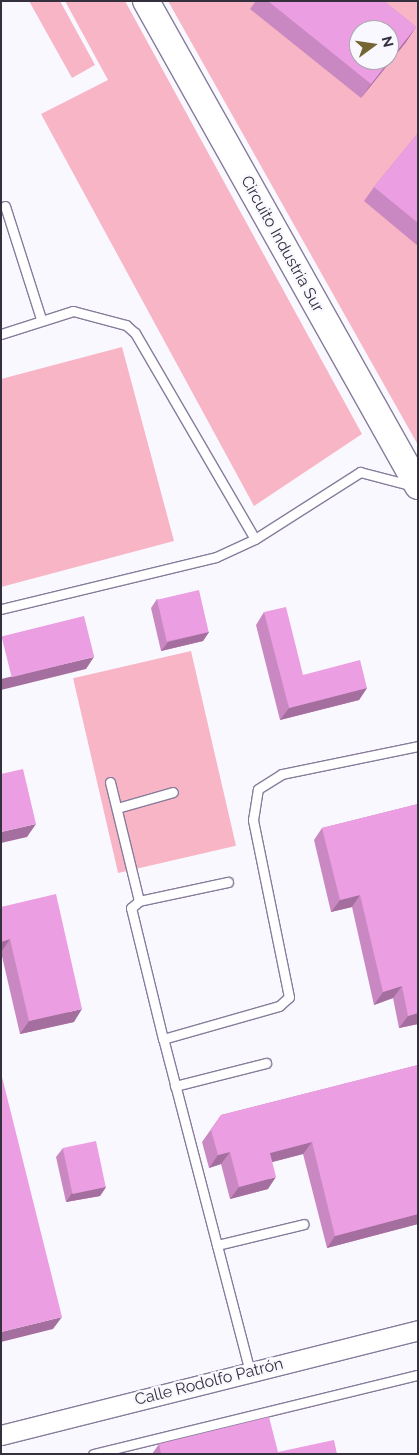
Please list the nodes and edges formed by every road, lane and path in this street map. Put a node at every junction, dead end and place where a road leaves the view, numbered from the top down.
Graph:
1 (146, 1) edge
2 (5, 206) dead end
3 (42, 319) junction
4 (1, 334) edge
5 (418, 487) edge
6 (255, 539) junction
7 (1, 609) edge
8 (418, 746) edge
9 (110, 782) dead end
10 (173, 792) dead end
11 (117, 808) junction
12 (228, 882) dead end
13 (139, 901) junction
14 (163, 1038) junction
15 (266, 1064) dead end
16 (175, 1086) junction
17 (304, 1224) dead end
18 (217, 1244) junction
19 (418, 1330) edge
20 (250, 1372) junction
21 (418, 1375) edge
22 (1, 1435) edge
23 (93, 1454) edge

1 - 5 main road, Circuito Industria Sur
2 - 3 lane
3 - 4 lane
3 - 6 lane
5 - 6 lane
6 - 7 lane
8 - 14 lane
9 - 11 lane
10 - 11 lane
11 - 13 lane
12 - 13 lane
13 - 14 lane
14 - 16 lane
15 - 16 lane
16 - 18 lane
17 - 18 lane
18 - 20 lane
19 - 20 street, Calle Rodolfo Patrón
20 - 22 street, Calle Rodolfo Patrón
21 - 23 lane

